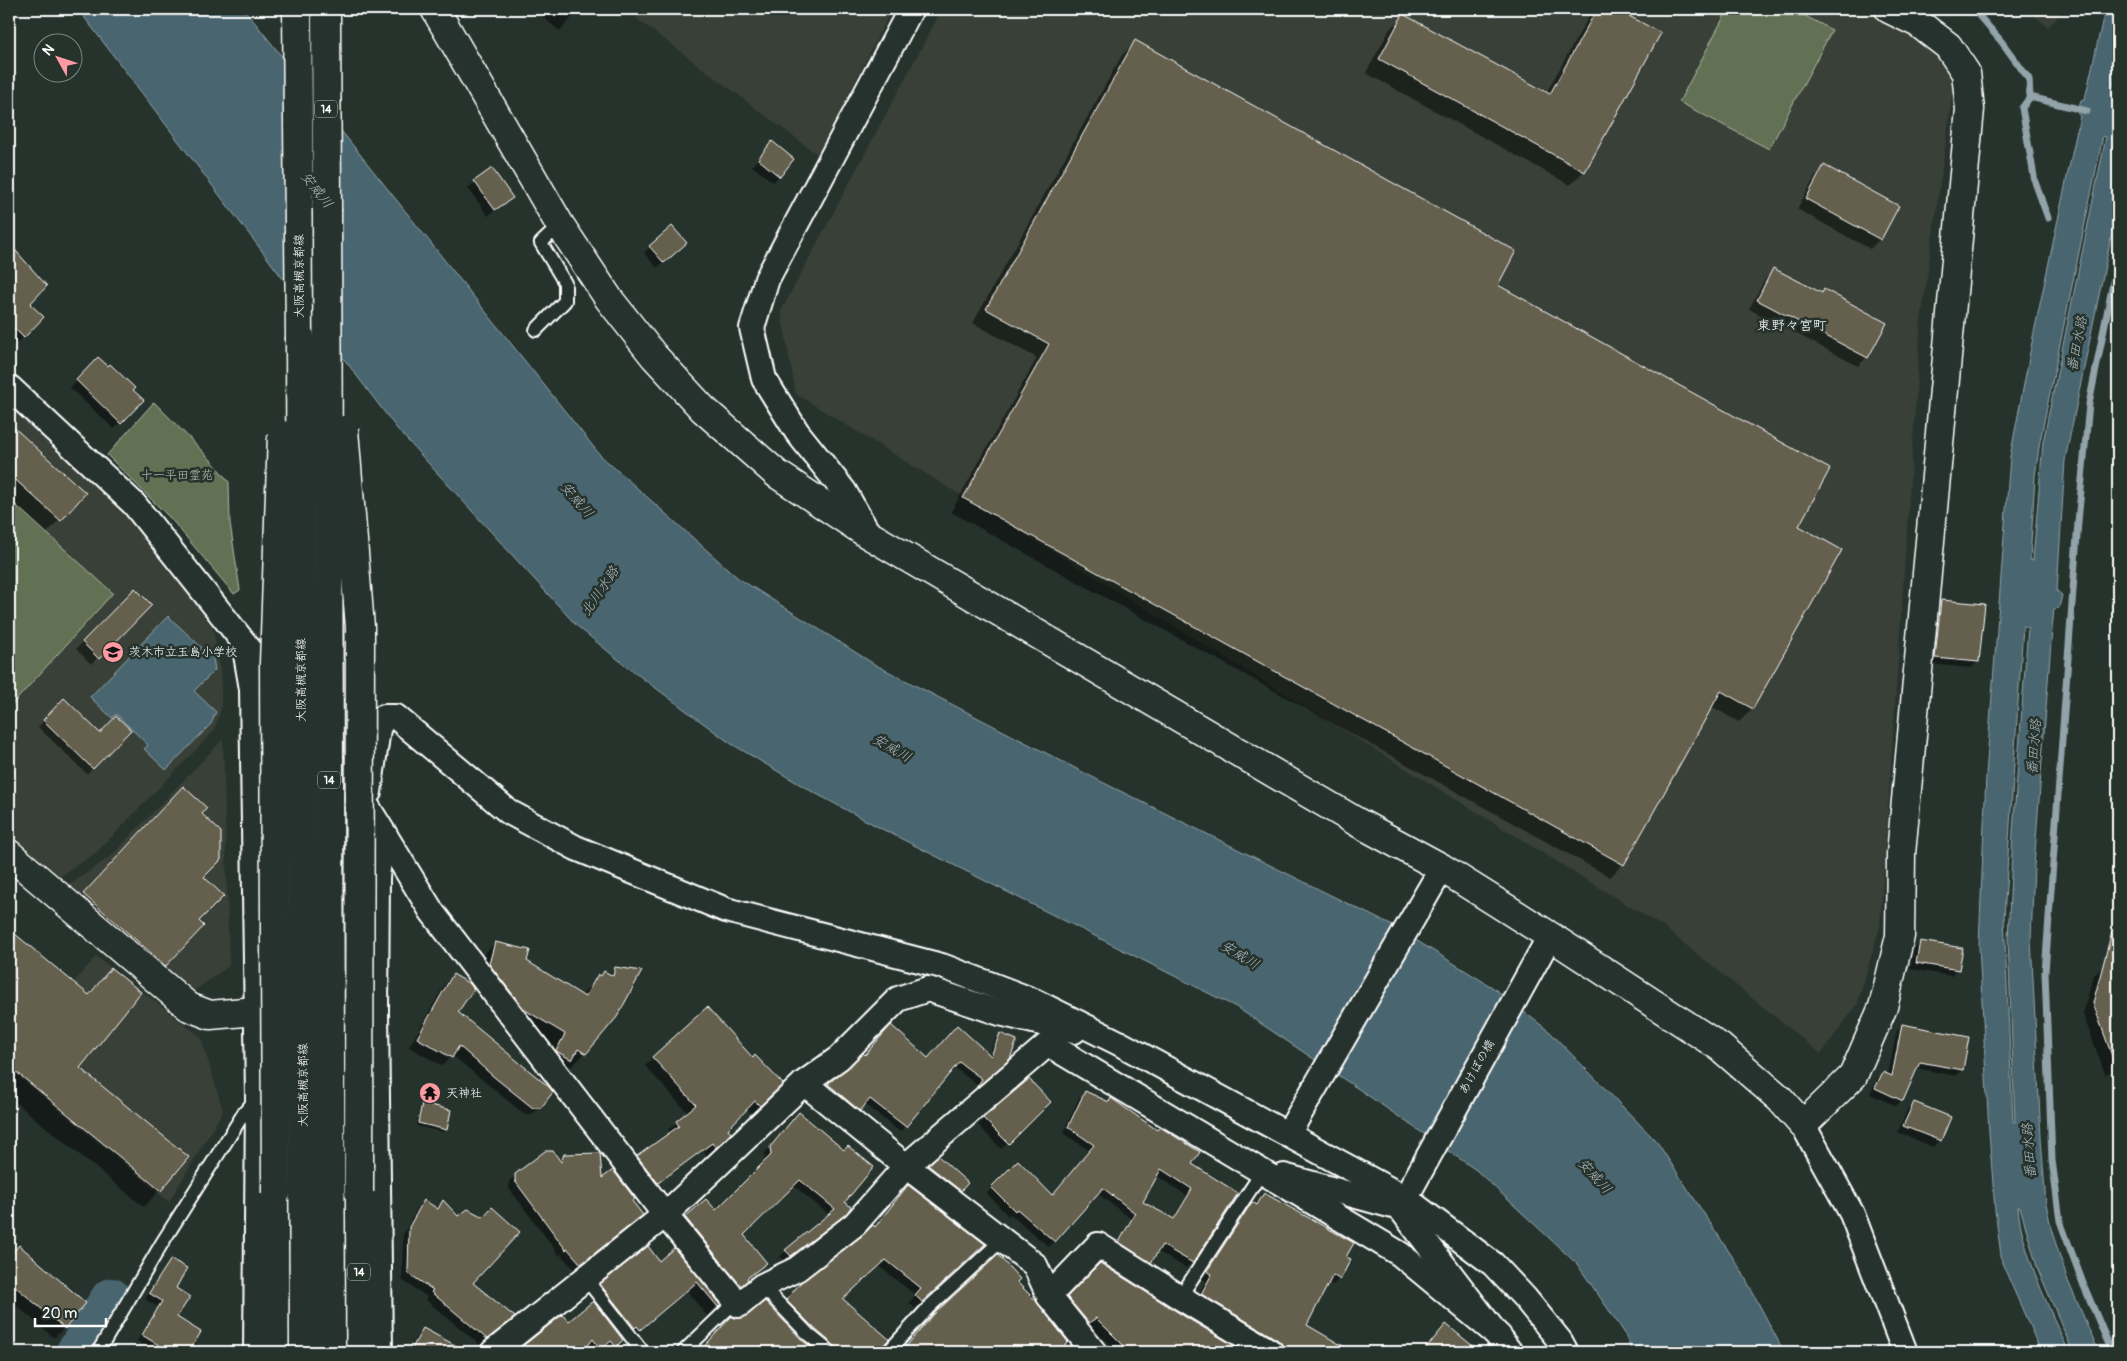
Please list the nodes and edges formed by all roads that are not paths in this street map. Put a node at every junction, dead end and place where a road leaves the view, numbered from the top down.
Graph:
1 (298, 9) edge
2 (326, 9) edge
3 (434, 9) edge
4 (911, 9) edge
5 (1889, 9) edge
6 (327, 209) junction
7 (560, 225) junction
8 (536, 330) dead end
9 (300, 336) junction
10 (9, 388) edge
11 (869, 535) junction
12 (244, 642) junction
13 (367, 806) junction
14 (385, 836) junction
15 (9, 854) edge
16 (1442, 868) junction
17 (1546, 942) junction
18 (256, 1011) junction
19 (376, 1012) junction
20 (1117, 1042) junction
21 (804, 1084) junction
22 (258, 1097) junction
23 (1802, 1125) junction
24 (1288, 1134) junction
25 (906, 1166) junction
26 (1259, 1170) junction
27 (1404, 1199) junction
28 (665, 1215) junction
29 (1003, 1240) junction
30 (586, 1279) junction
31 (762, 1286) junction
32 (1049, 1296) junction
33 (1180, 1297) junction
34 (736, 1301) junction
35 (1499, 1347) edge
36 (98, 1352) edge
37 (256, 1352) edge
38 (277, 1352) edge
39 (304, 1352) edge
40 (332, 1352) edge
41 (359, 1352) edge
42 (380, 1352) edge
43 (493, 1352) edge
44 (643, 1352) edge
45 (683, 1352) edge
46 (830, 1352) edge
47 (888, 1352) edge
48 (1094, 1352) edge
49 (1271, 1352) edge
50 (1566, 1352) edge
51 (1905, 1352) edge

1 - 9 main road, 大阪高槻京都線 / 14
2 - 6 main road, 14
3 - 7 main road
4 - 11 street
5 - 23 main road
6 - 40 main road, 14, bridge
6 - 41 main road, 14, bridge
7 - 8 lane
7 - 11 main road
9 - 38 main road, 14, bridge
9 - 39 main road, 大阪高槻京都線 / 14, bridge
10 - 12 street
11 - 16 main road
12 - 13 street
12 - 18 street
13 - 14 street
13 - 20 street
14 - 19 street
14 - 28 street
15 - 18 main road
16 - 17 main road
16 - 24 street
17 - 23 main road
17 - 27 street, あけぼの橋
18 - 19 street
18 - 22 street
19 - 42 street
20 - 21 street
20 - 24 street
21 - 25 street
21 - 28 street
22 - 36 lane
22 - 37 street
23 - 51 street
24 - 27 street
25 - 26 street
25 - 29 street
25 - 31 street
26 - 27 street
26 - 33 lane
26 - 35 street
27 - 35 street
27 - 50 street
28 - 30 street
28 - 34 street
29 - 32 street
29 - 47 lane
30 - 43 street
30 - 44 lane
31 - 34 street
31 - 46 lane
32 - 33 street
32 - 48 street
33 - 49 street
34 - 45 lane

